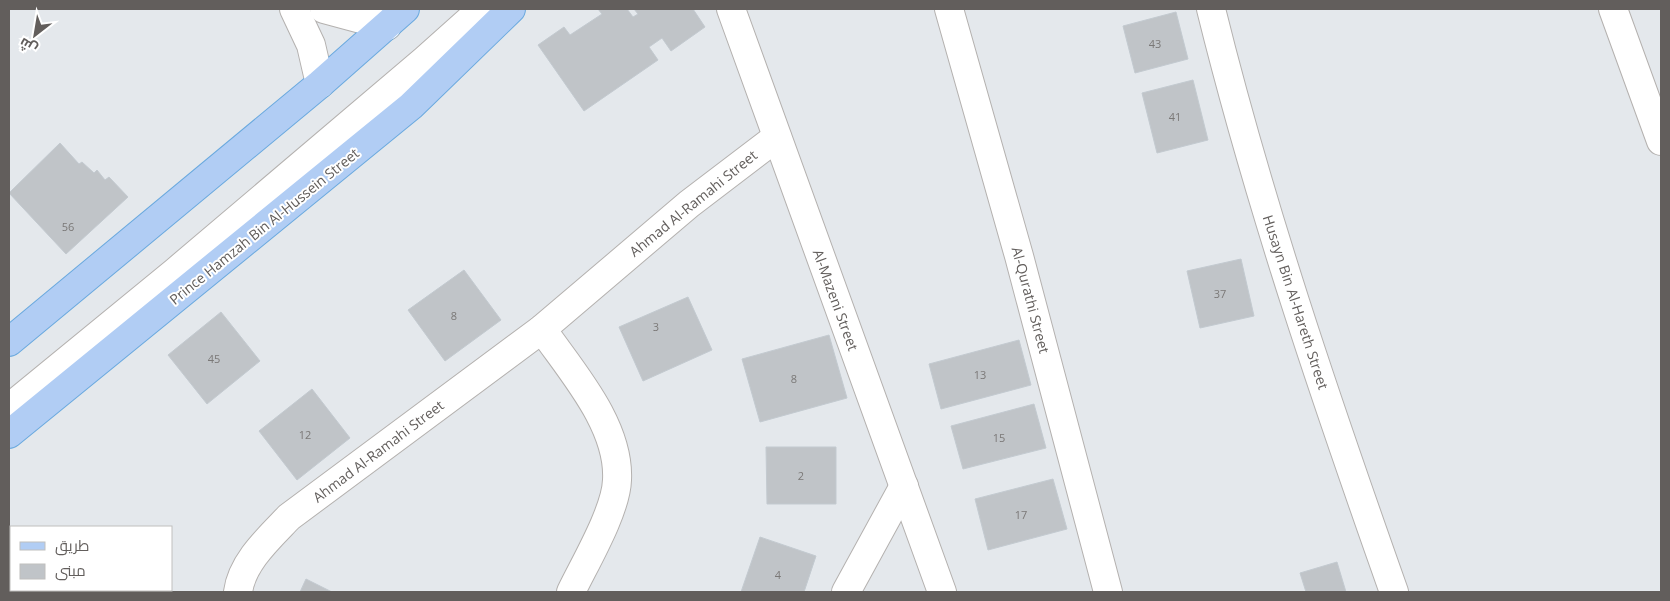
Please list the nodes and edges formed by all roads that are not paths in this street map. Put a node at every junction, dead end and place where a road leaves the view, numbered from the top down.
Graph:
1 (294, 9) edge
2 (324, 9) edge
3 (464, 9) edge
4 (482, 9) edge
5 (511, 9) edge
6 (731, 9) edge
7 (949, 9) edge
8 (1211, 9) edge
9 (1613, 9) edge
10 (396, 17) edge
11 (320, 84) junction
12 (777, 136) junction
13 (1661, 141) edge
14 (542, 329) junction
15 (9, 342) edge
16 (9, 390) edge
17 (9, 408) edge
18 (9, 434) edge
19 (904, 486) junction
20 (238, 592) edge
21 (571, 592) edge
22 (846, 592) edge
23 (942, 592) edge
24 (1108, 592) edge
25 (1394, 592) edge

1 - 11 street
2 - 10 street
3 - 16 street
4 - 17 street
5 - 18 main road, Prince Hamzah Bin Al-Hussein Street
6 - 12 street, Al-Mazeni Street
7 - 24 street, Al-Qurathi Street
8 - 25 street, Husayn Bin Al-Hareth Street
9 - 13 street
10 - 11 main road
11 - 15 main road
12 - 14 street, Ahmad Al-Ramahi Street
12 - 19 street, Al-Mazeni Street
14 - 20 street, Ahmad Al-Ramahi Street
14 - 21 street
19 - 22 street
19 - 23 street, Al-Mazeni Street

